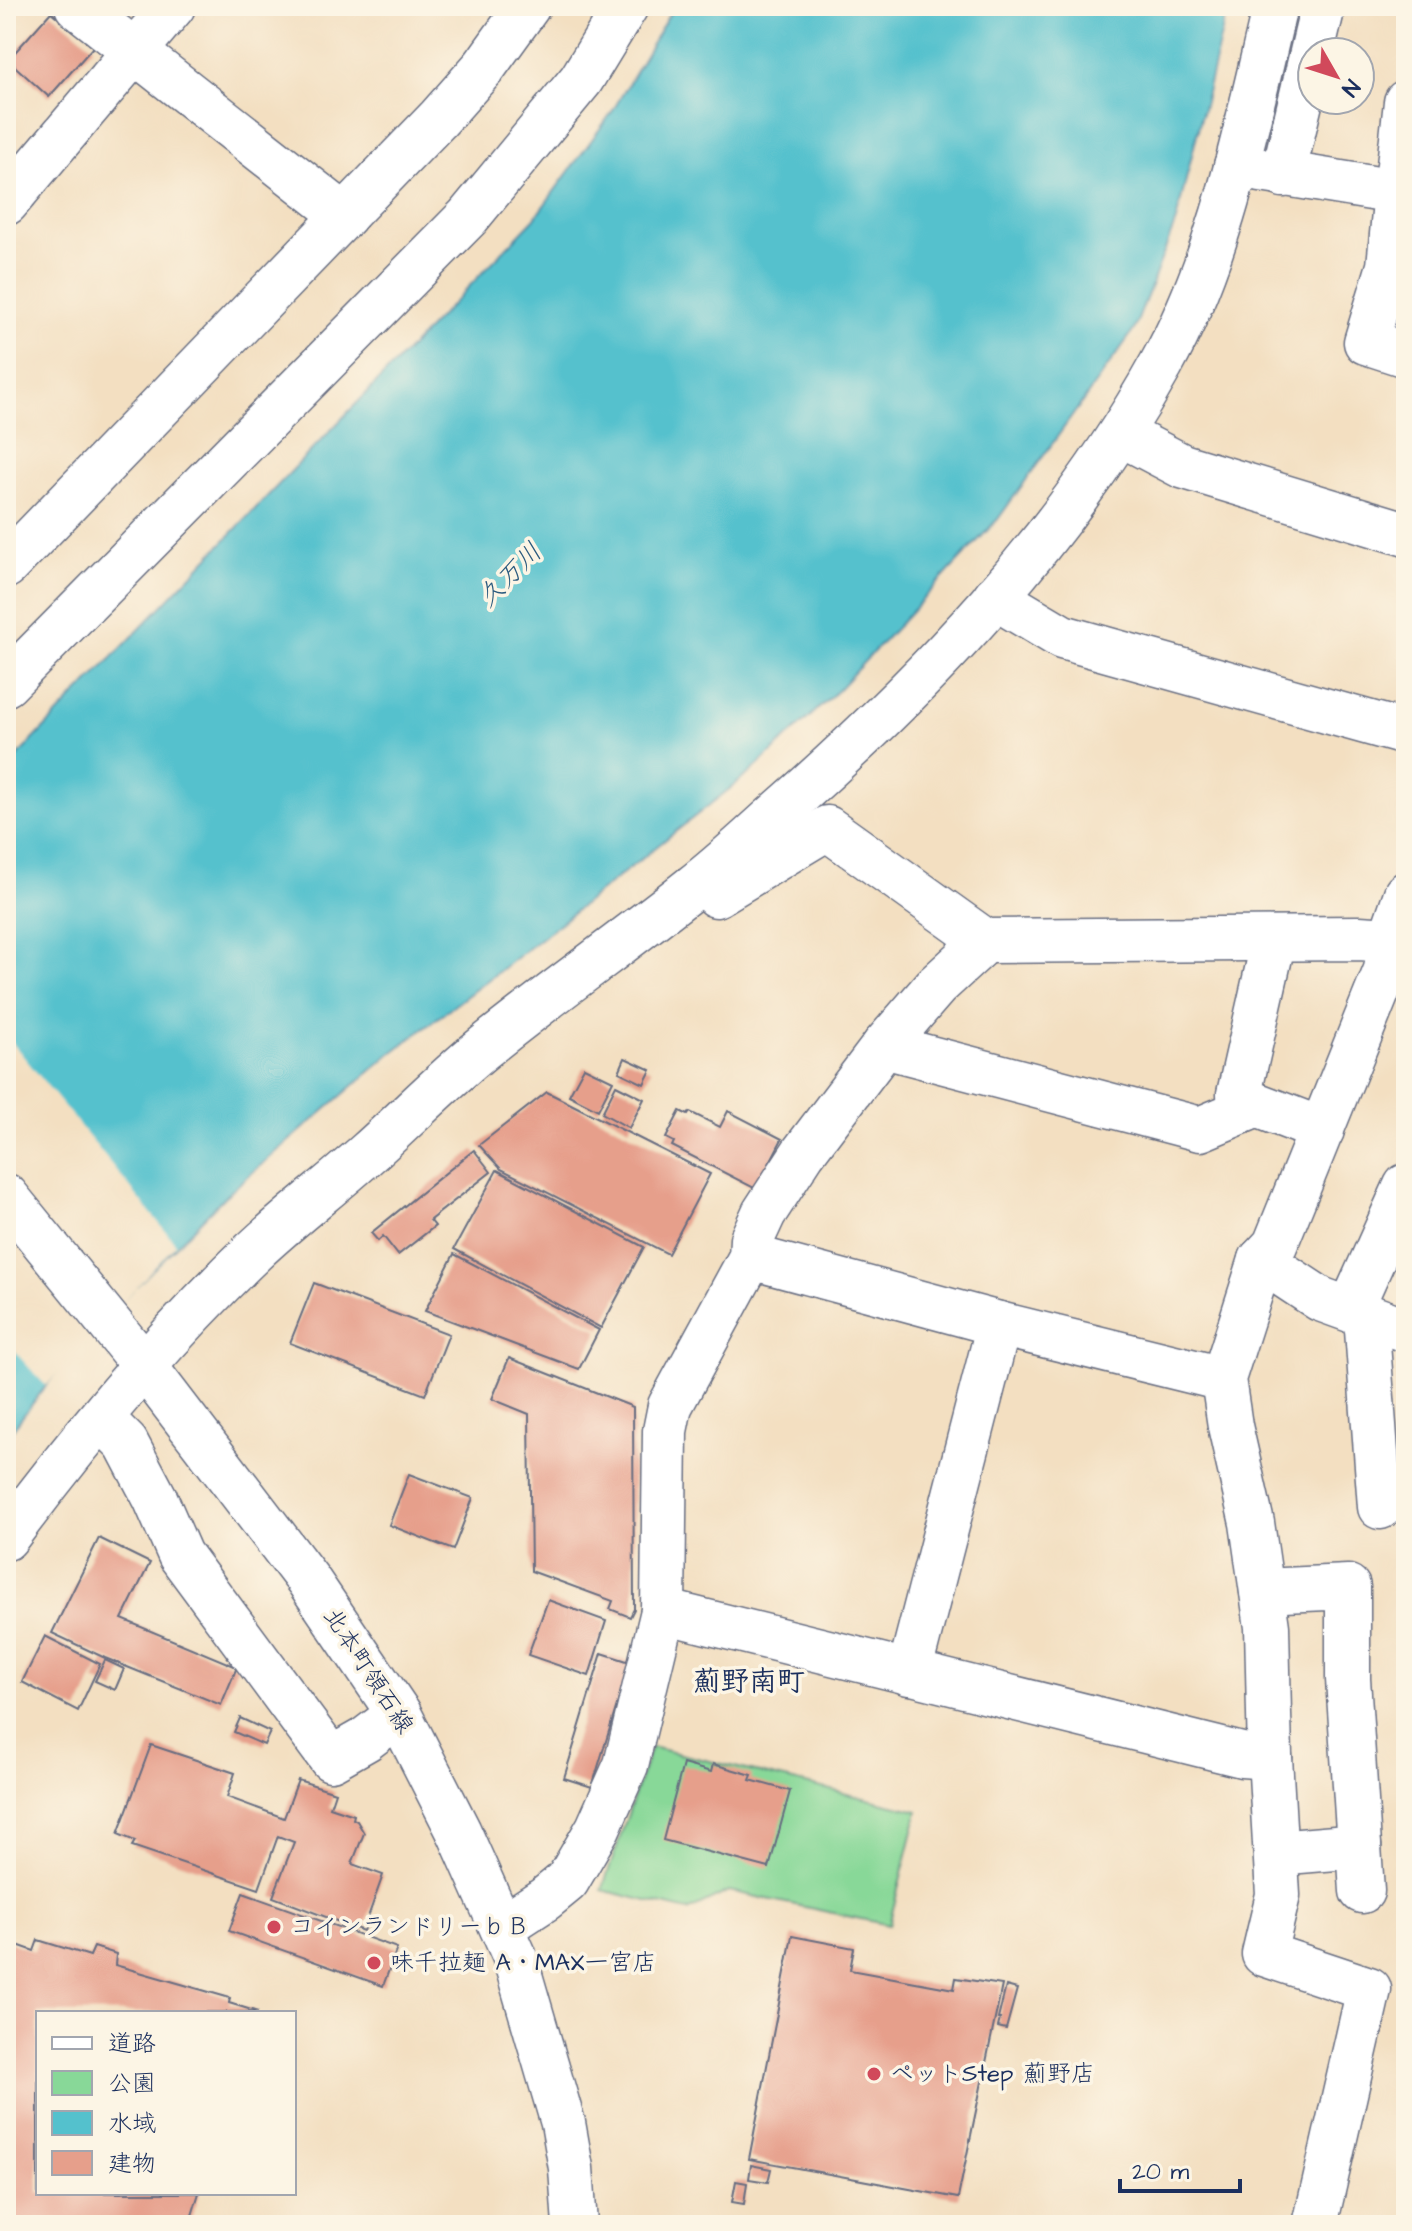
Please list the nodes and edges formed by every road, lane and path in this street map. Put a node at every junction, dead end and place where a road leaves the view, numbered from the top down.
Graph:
1 (77, 6) edge
2 (173, 6) edge
3 (528, 6) edge
4 (626, 6) edge
5 (1275, 6) edge
6 (1323, 6) edge
7 (136, 51) junction
8 (1406, 102) edge
9 (1236, 166) junction
10 (1283, 175) junction
11 (1396, 192) junction
12 (6, 203) edge
13 (345, 216) junction
14 (1406, 355) edge
15 (1128, 437) junction
16 (1406, 534) edge
17 (6, 566) edge
18 (1001, 602) junction
19 (6, 684) edge
20 (1406, 733) edge
21 (1406, 894) edge
22 (671, 903) junction
23 (1274, 939) junction
24 (1398, 940) edge
25 (985, 941) junction
26 (884, 1046) junction
27 (1240, 1111) junction
28 (1322, 1130) junction
29 (1406, 1186) edge
30 (6, 1196) edge
31 (751, 1257) junction
32 (1261, 1260) junction
33 (1361, 1314) junction
34 (999, 1324) junction
35 (1406, 1330) edge
36 (136, 1356) junction
37 (1223, 1379) junction
38 (101, 1418) junction
39 (1380, 1507) dead end
40 (6, 1538) edge
41 (1262, 1591) junction
42 (663, 1611) junction
43 (909, 1673) junction
44 (399, 1714) junction
45 (1270, 1757) junction
46 (1359, 1846) junction
47 (1276, 1853) junction
48 (1362, 1891) dead end
49 (502, 1927) junction
50 (575, 2225) edge
51 (1315, 2225) edge

1 - 7 street
2 - 7 street
3 - 13 street
4 - 19 street
5 - 9 street
6 - 10 street
7 - 12 street
7 - 13 street
8 - 11 street
9 - 10 street
9 - 15 street
10 - 11 street
11 - 14 street
13 - 17 street
15 - 16 street
15 - 18 street
18 - 20 street
18 - 22 street
21 - 24 street
22 - 25 street
22 - 36 street
23 - 24 street
23 - 25 street
23 - 27 street
24 - 28 street
25 - 26 street
26 - 27 street
26 - 31 street
27 - 28 street
28 - 32 street
29 - 33 street
30 - 36 street, 北本町領石線
31 - 34 street
31 - 42 street
32 - 33 street
32 - 37 street
33 - 35 street
33 - 39 street
34 - 37 street
34 - 43 street
36 - 38 street
36 - 44 street, 北本町領石線
37 - 41 street
38 - 40 street
38 - 44 street
41 - 45 street
41 - 46 street
42 - 43 street
42 - 49 street
43 - 45 street
44 - 49 street, 北本町領石線
45 - 47 street
46 - 47 street
46 - 48 street
47 - 51 street
49 - 50 street, 北本町領石線

